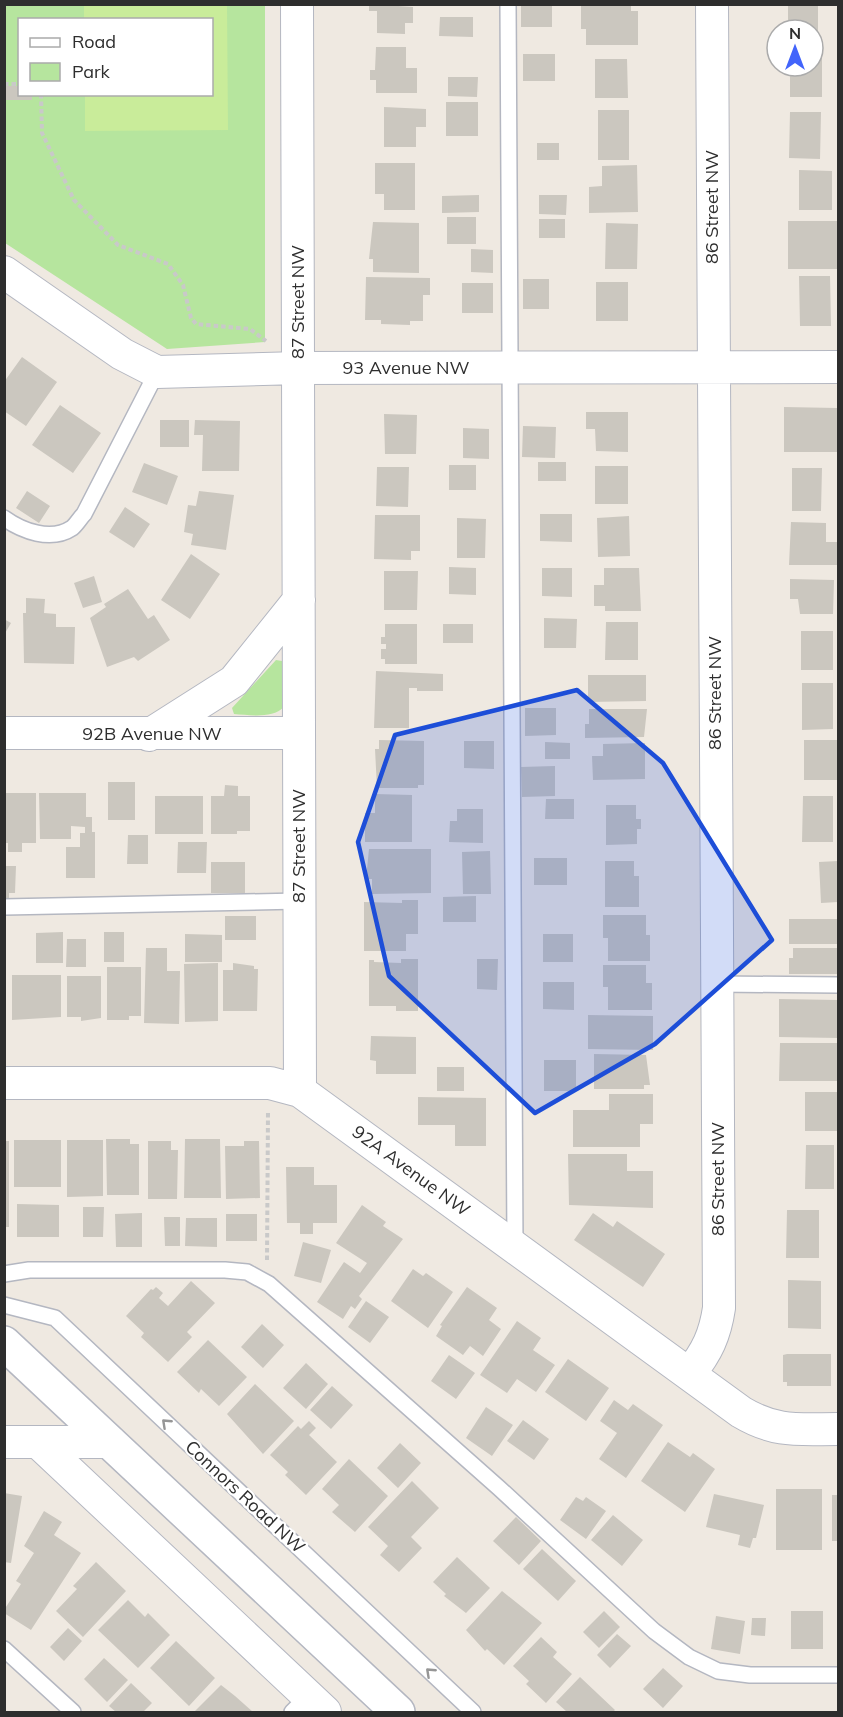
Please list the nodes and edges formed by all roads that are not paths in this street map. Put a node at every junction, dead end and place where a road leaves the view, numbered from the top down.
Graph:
1 (297, 4) edge
2 (508, 4) edge
3 (712, 4) edge
4 (4, 272) edge
5 (713, 367) junction
6 (838, 367) edge
7 (298, 368) junction
8 (510, 368) junction
9 (157, 372) junction
10 (4, 518) edge
11 (299, 600) junction
12 (4, 733) edge
13 (299, 733) junction
14 (149, 735) junction
15 (299, 901) junction
16 (4, 907) edge
17 (717, 984) junction
18 (838, 985) edge
19 (4, 1083) edge
20 (300, 1091) junction
21 (515, 1246) junction
22 (4, 1274) edge
23 (4, 1305) edge
24 (4, 1342) edge
25 (690, 1372) junction
26 (838, 1428) edge
27 (4, 1442) edge
28 (38, 1442) junction
29 (110, 1442) junction
30 (4, 1649) edge
31 (838, 1675) edge
32 (308, 1707) edge
33 (73, 1713) edge
34 (399, 1713) edge
35 (473, 1713) edge

1 - 7 street, 87 Street NW
2 - 8 lane
3 - 5 street, 86 Street NW
4 - 9 street, 93 Avenue NW
5 - 6 street, 93 Avenue NW
5 - 8 street, 93 Avenue NW
5 - 17 street, 86 Street NW
7 - 8 street, 93 Avenue NW
7 - 9 street, 93 Avenue NW
7 - 11 street, 87 Street NW
8 - 21 lane
9 - 10 lane
11 - 13 street, 87 Street NW
11 - 14 street
12 - 14 street, 92B Avenue NW
13 - 14 street, 92B Avenue NW
13 - 15 street, 87 Street NW
15 - 16 lane
15 - 20 street, 87 Street NW
17 - 18 lane
17 - 25 street, 86 Street NW
19 - 20 street, 92A Avenue NW
20 - 21 street, 92A Avenue NW
21 - 25 street, 92A Avenue NW
22 - 31 lane
35 -> 23 lane, Connors Road NW
24 - 29 main road
25 - 26 street, 92A Avenue NW
27 - 28 street
28 - 29 street
28 - 32 street
29 - 34 main road
30 - 33 lane

